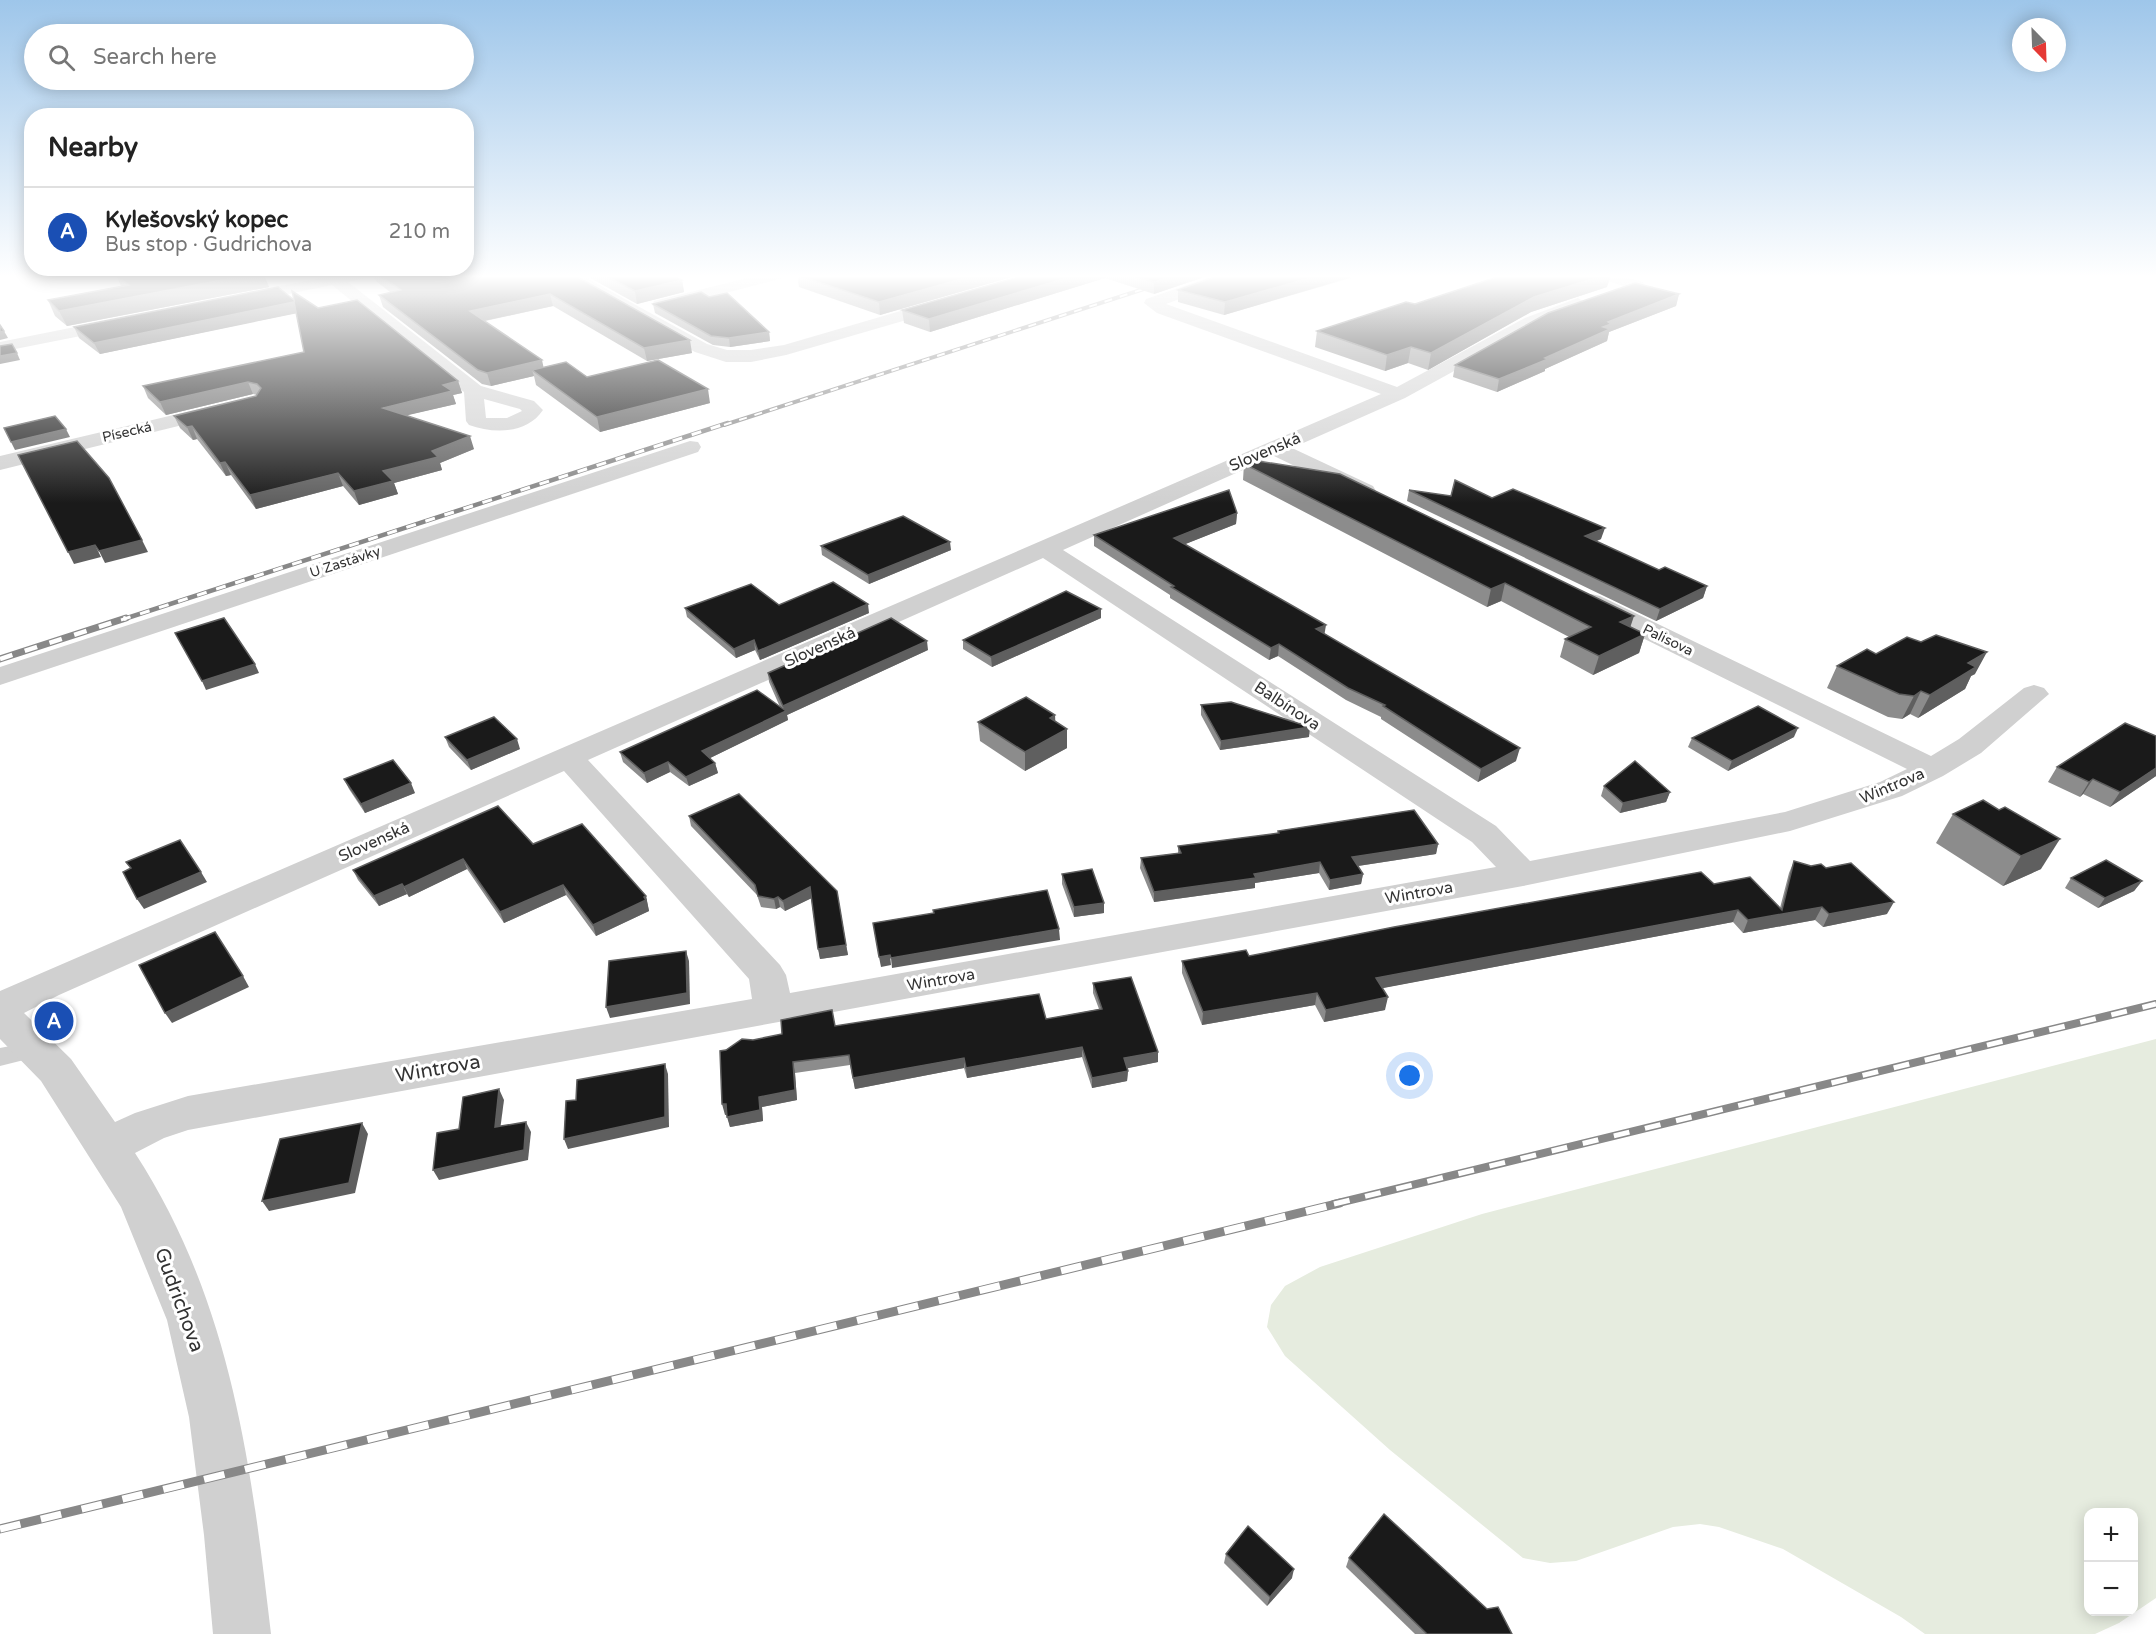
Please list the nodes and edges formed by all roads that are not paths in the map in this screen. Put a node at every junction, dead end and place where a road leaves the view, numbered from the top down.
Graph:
1 (425, 351) edge
2 (706, 351) edge
3 (779, 351) edge
4 (1279, 351) edge
5 (1481, 351) edge
6 (474, 390) dead end
7 (1398, 394) junction
8 (243, 405) edge
9 (690, 447) dead end
10 (1274, 448) junction
11 (0, 463) edge
12 (1384, 500) edge
13 (1044, 548) junction
14 (1567, 590) edge
15 (0, 676) edge
16 (2034, 694) dead end
17 (568, 757) junction
18 (1932, 769) junction
19 (1523, 874) junction
20 (0, 1008) edge
21 (774, 1010) junction
22 (0, 1014) edge
23 (18, 1053) edge
24 (107, 1146) junction
25 (242, 1634) edge

1 - 6 street
2 - 3 street
4 - 7 street
5 - 7 street, Slovenská
7 - 10 street, Slovenská
8 - 11 street, Písecká
9 - 15 street, U Zastávky
10 - 12 street
10 - 13 street, Slovenská
13 - 17 street, Slovenská
13 - 19 street, Balbínova
14 - 18 street, Palisova
16 - 18 street, Wintrova
17 - 20 street, Slovenská
17 - 21 street
18 - 19 street, Wintrova
19 - 21 street, Wintrova
21 - 24 street, Wintrova
22 - 23 street, Gudrichova
23 - 24 street, Gudrichova
24 - 25 street, Gudrichova

